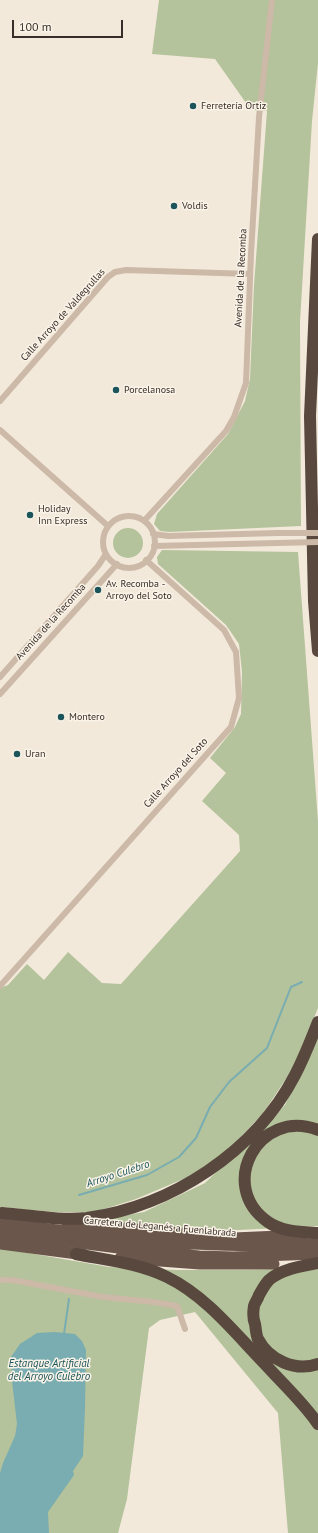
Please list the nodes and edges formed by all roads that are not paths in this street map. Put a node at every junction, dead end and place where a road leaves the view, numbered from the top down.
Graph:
1 (272, 0) edge
2 (318, 240) edge
3 (250, 274) junction
4 (0, 401) edge
5 (0, 430) edge
6 (144, 521) junction
7 (108, 526) junction
8 (318, 533) edge
9 (153, 534) junction
10 (318, 542) edge
11 (154, 546) junction
12 (106, 554) junction
13 (146, 560) junction
14 (117, 564) junction
15 (318, 651) edge
16 (0, 677) edge
17 (0, 694) edge
18 (0, 986) edge
19 (318, 1022) edge
20 (318, 1130) edge
21 (1, 1216) edge
22 (0, 1233) edge
23 (318, 1234) edge
24 (318, 1243) edge
25 (0, 1244) edge
26 (76, 1254) junction
27 (318, 1254) edge
28 (318, 1262) edge
29 (0, 1280) edge
30 (185, 1329) dead end
31 (318, 1364) edge
32 (318, 1424) edge

1 - 3 street, Avenida de la Recomba
2 - 15 highway
3 - 4 street, Calle Arroyo de Valdegrullas
3 - 6 street, Avenida de la Recomba
5 - 7 street
6 - 7 street
6 - 9 street
7 - 12 street
8 - 9 street, bridge
9 - 11 street
10 - 11 street, bridge
11 - 13 street
12 - 14 street
12 - 16 street, Avenida de la Recomba
13 - 14 street
13 - 18 street, Calle Arroyo del Soto
14 - 17 street, Avenida de la Recomba
19 - 21 highway
20 - 23 highway
21 - 23 highway
21 - 24 highway, Carretera de Leganés a Fuenlabrada
22 - 27 highway
25 - 26 highway
26 - 28 highway
26 - 32 highway
28 - 31 highway
29 - 30 street

